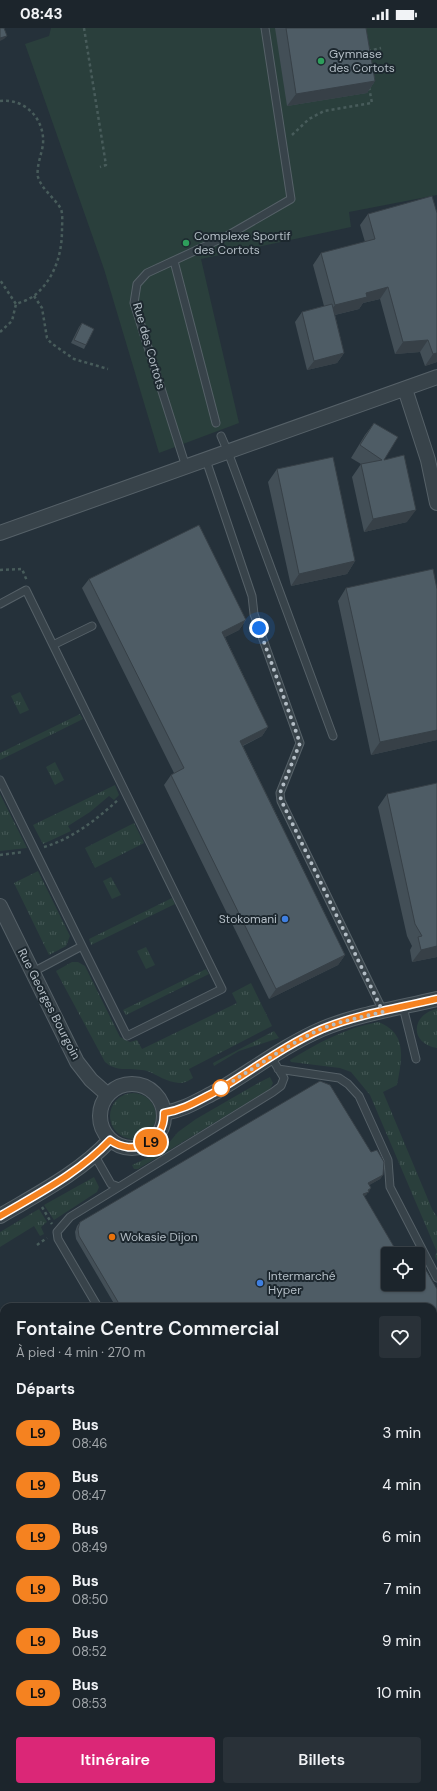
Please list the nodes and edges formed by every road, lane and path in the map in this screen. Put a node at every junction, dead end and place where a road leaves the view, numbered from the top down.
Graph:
1 (84, 28) edge
2 (265, 28) edge
3 (381, 48) dead end
4 (364, 52) edge
5 (368, 81) edge
6 (0, 101) edge
7 (283, 143) junction
8 (100, 167) dead end
9 (174, 261) junction
10 (0, 280) edge
11 (34, 296) junction
12 (16, 304) junction
13 (0, 332) edge
14 (108, 369) dead end
15 (437, 377) edge
16 (405, 388) junction
17 (216, 423) dead end
18 (221, 436) dead end
19 (228, 452) junction
20 (206, 460) junction
21 (186, 467) junction
22 (437, 503) edge
23 (0, 533) edge
24 (0, 570) edge
25 (26, 590) junction
26 (0, 604) edge
27 (92, 626) dead end
28 (53, 645) junction
29 (333, 736) dead end
30 (0, 780) edge
31 (126, 792) junction
32 (34, 849) junction
33 (0, 855) edge
34 (0, 906) edge
35 (82, 946) junction
36 (33, 972) junction
37 (437, 999) edge
38 (403, 1007) junction
39 (383, 1012) junction
40 (416, 1059) dead end
41 (274, 1063) junction
42 (108, 1095) junction
43 (164, 1113) junction
44 (110, 1140) junction
45 (95, 1156) junction
46 (119, 1187) junction
47 (0, 1216) edge
48 (437, 1278) edge
49 (96, 1303) edge

1 - 8 path
2 - 7 lane, Rue des Cortots
3 - 4 path
5 - 7 path
6 - 11 path
7 - 9 lane, Rue des Cortots
9 - 17 lane
9 - 21 lane, Rue des Cortots
10 - 12 path
11 - 12 path
11 - 14 path
12 - 13 path
15 - 16 street
16 - 19 street
16 - 22 street
18 - 19 lane
19 - 20 street
19 - 29 lane
20 - 21 street
20 - 39 lane
21 - 23 street
24 - 25 path
25 - 26 lane
25 - 28 lane
27 - 28 lane
28 - 31 lane
30 - 32 lane
31 - 32 path
31 - 35 lane
32 - 33 path
32 - 35 lane
34 - 36 street, Rue Georges Bourgoin
35 - 36 lane
36 - 42 street, Rue Georges Bourgoin
37 - 38 street
38 - 39 street
38 - 40 lane
39 - 41 street
41 - 43 street
41 - 46 lane
41 - 48 lane
42 - 43 street
42 - 44 street
43 - 44 street
44 - 45 street
45 - 46 lane
45 - 47 street
46 - 49 lane

